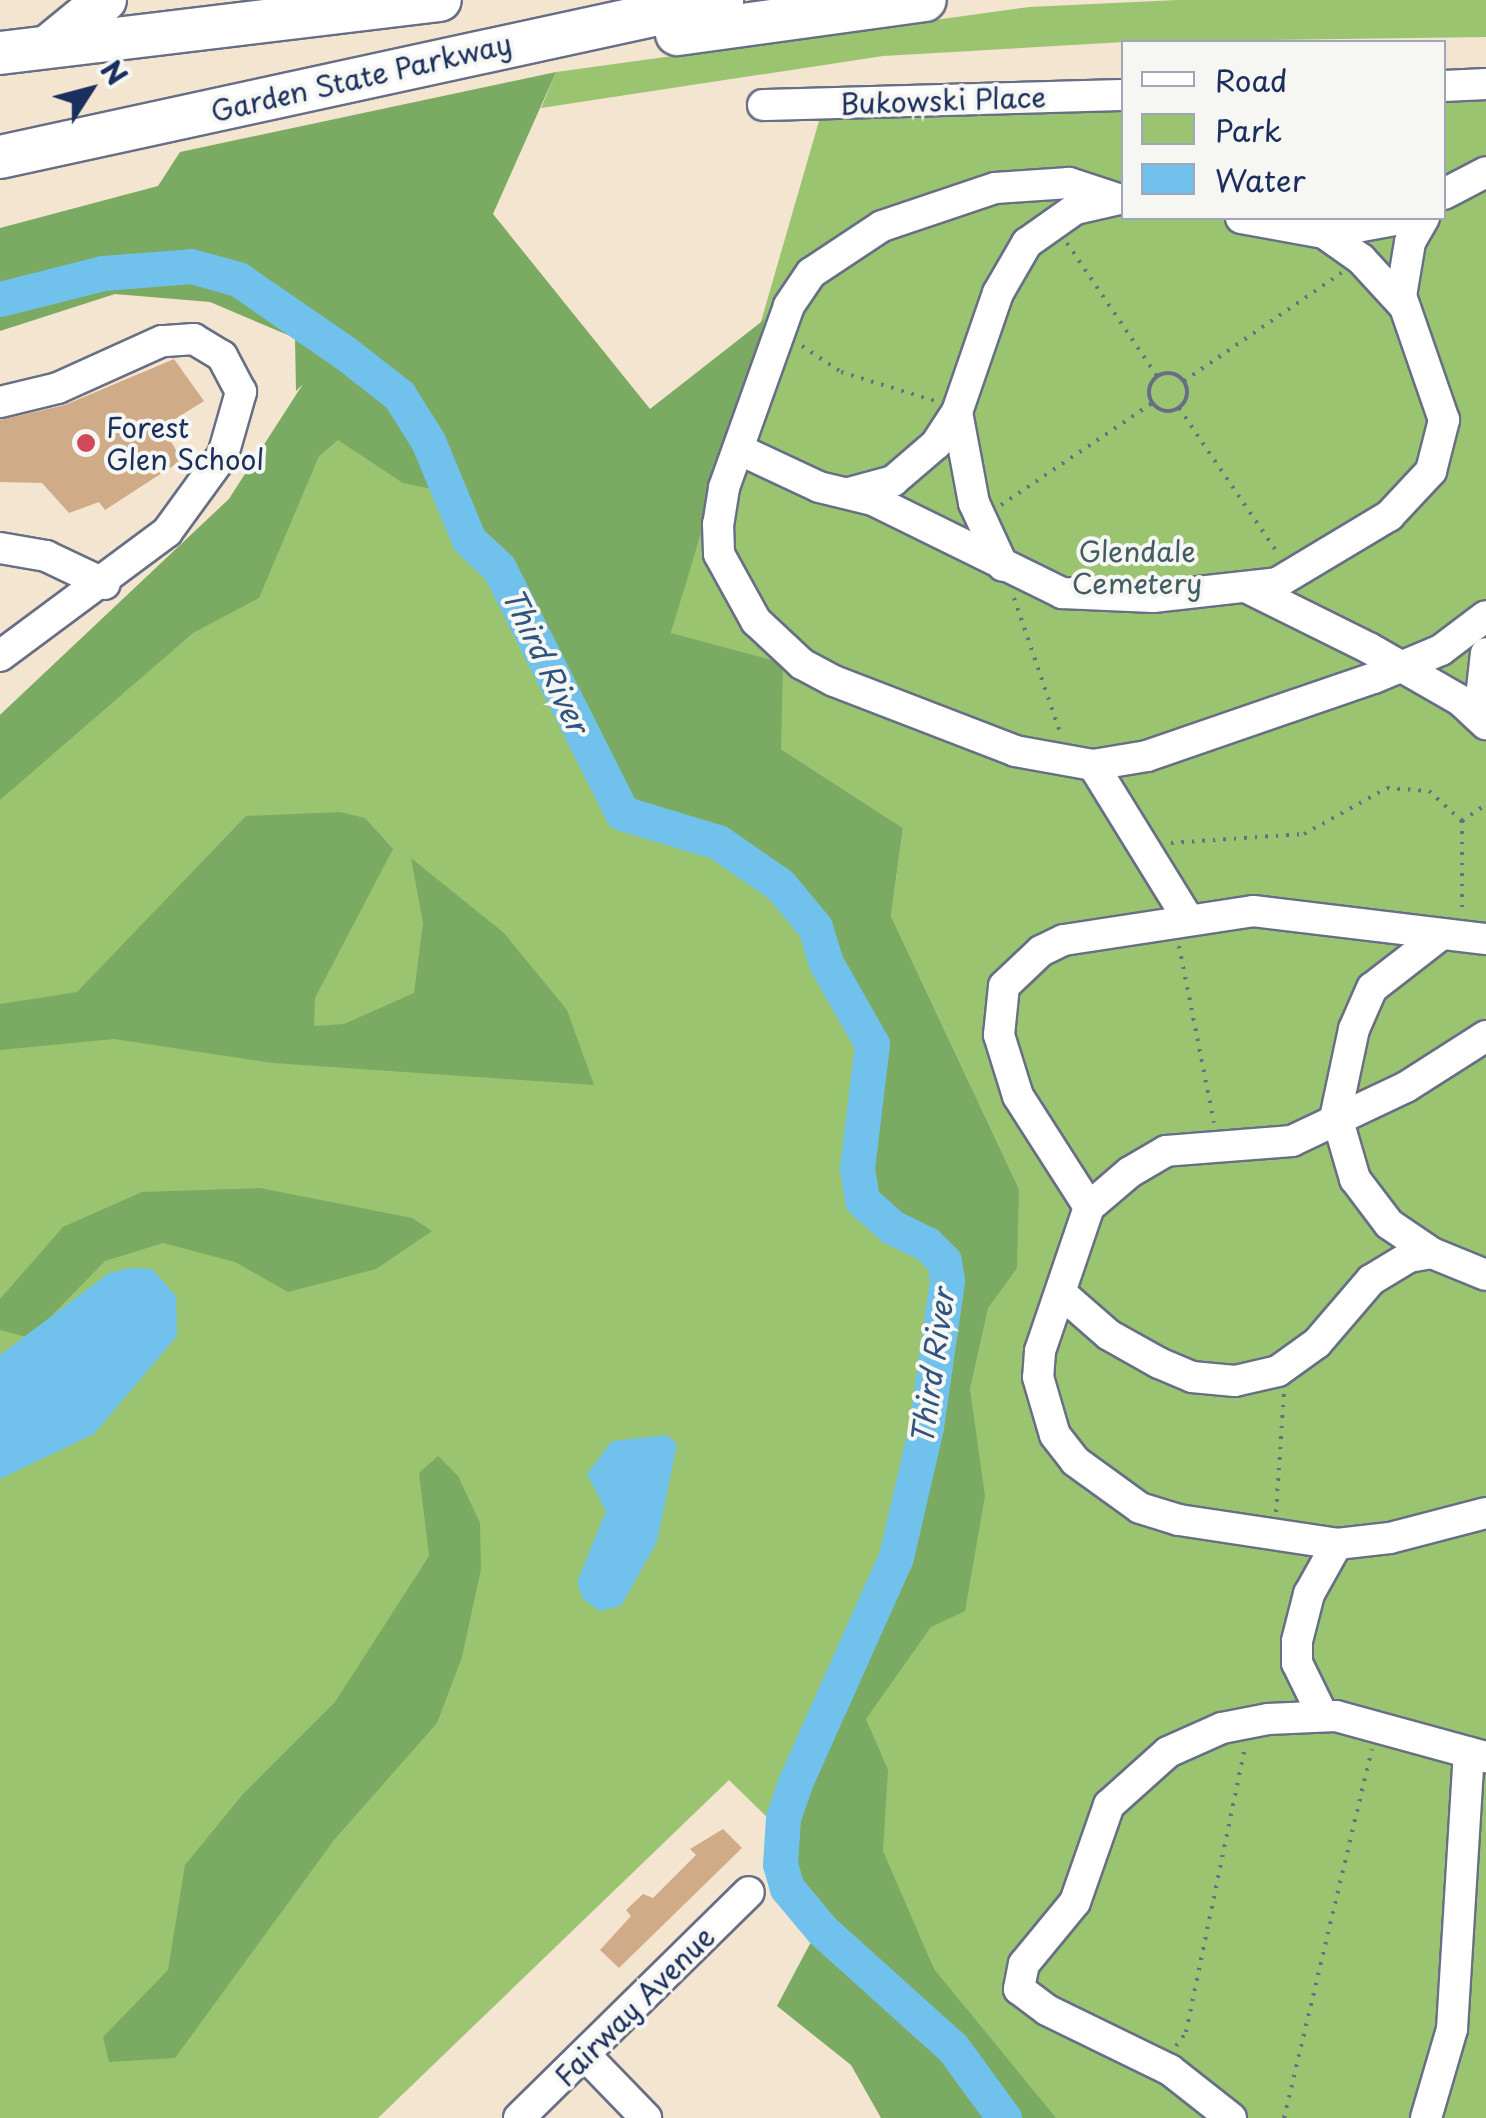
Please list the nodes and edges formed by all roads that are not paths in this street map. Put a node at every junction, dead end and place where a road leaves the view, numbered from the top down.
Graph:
1 (105, 0) edge
2 (440, 0) edge
3 (722, 0) edge
4 (925, 0) edge
5 (50, 45) junction
6 (0, 53) edge
7 (394, 71) junction
8 (1486, 84) edge
9 (1446, 86) edge
10 (1121, 95) edge
11 (762, 105) dead end
12 (0, 156) edge
13 (1486, 172) edge
14 (1446, 193) edge
15 (1120, 199) edge
16 (1252, 220) edge
17 (1395, 220) edge
18 (1423, 220) edge
19 (1324, 233) junction
20 (1404, 306) junction
21 (0, 402) edge
22 (958, 410) junction
23 (738, 449) junction
24 (846, 494) junction
25 (0, 548) edge
26 (1003, 566) junction
27 (105, 584) junction
28 (1250, 589) junction
29 (1486, 616) edge
30 (1486, 653) edge
31 (0, 656) edge
32 (1400, 667) junction
33 (1482, 720) edge
34 (1082, 764) junction
35 (1182, 920) junction
36 (1461, 938) edge
37 (1486, 1036) edge
38 (1337, 1120) junction
39 (1089, 1207) junction
40 (1432, 1254) junction
41 (1486, 1275) edge
42 (1062, 1294) junction
43 (1486, 1513) edge
44 (1337, 1544) junction
45 (1323, 1716) junction
46 (1477, 1755) edge
47 (749, 1892) dead end
48 (586, 2055) junction
49 (519, 2118) edge
50 (646, 2118) edge
51 (1231, 2118) edge
52 (1426, 2118) edge

1 - 5 highway
2 - 5 highway, Garden State Parkway
3 - 7 highway, Garden State Parkway
4 - 7 highway
5 - 6 highway, Garden State Parkway
7 - 12 highway, Garden State Parkway
8 - 9 street
10 - 11 street, Bukowski Place
13 - 14 street
15 - 22 street
15 - 23 street
16 - 19 street
17 - 19 street
18 - 20 street
19 - 20 street
20 - 28 street
21 - 27 street
22 - 24 street
22 - 26 street
23 - 24 street
23 - 34 street
24 - 26 street
25 - 27 street
26 - 28 street
27 - 31 street
28 - 32 street
29 - 32 street
30 - 33 street
32 - 33 street
32 - 34 street
34 - 35 street
35 - 36 street
35 - 39 street
36 - 38 street
37 - 38 street
38 - 39 street
38 - 40 street
39 - 42 street
40 - 41 street
40 - 42 street
42 - 44 street
43 - 44 street
44 - 45 street
45 - 46 street
45 - 51 street
46 - 52 street
47 - 48 street, Fairway Avenue
48 - 49 street, Fairway Avenue
48 - 50 street

